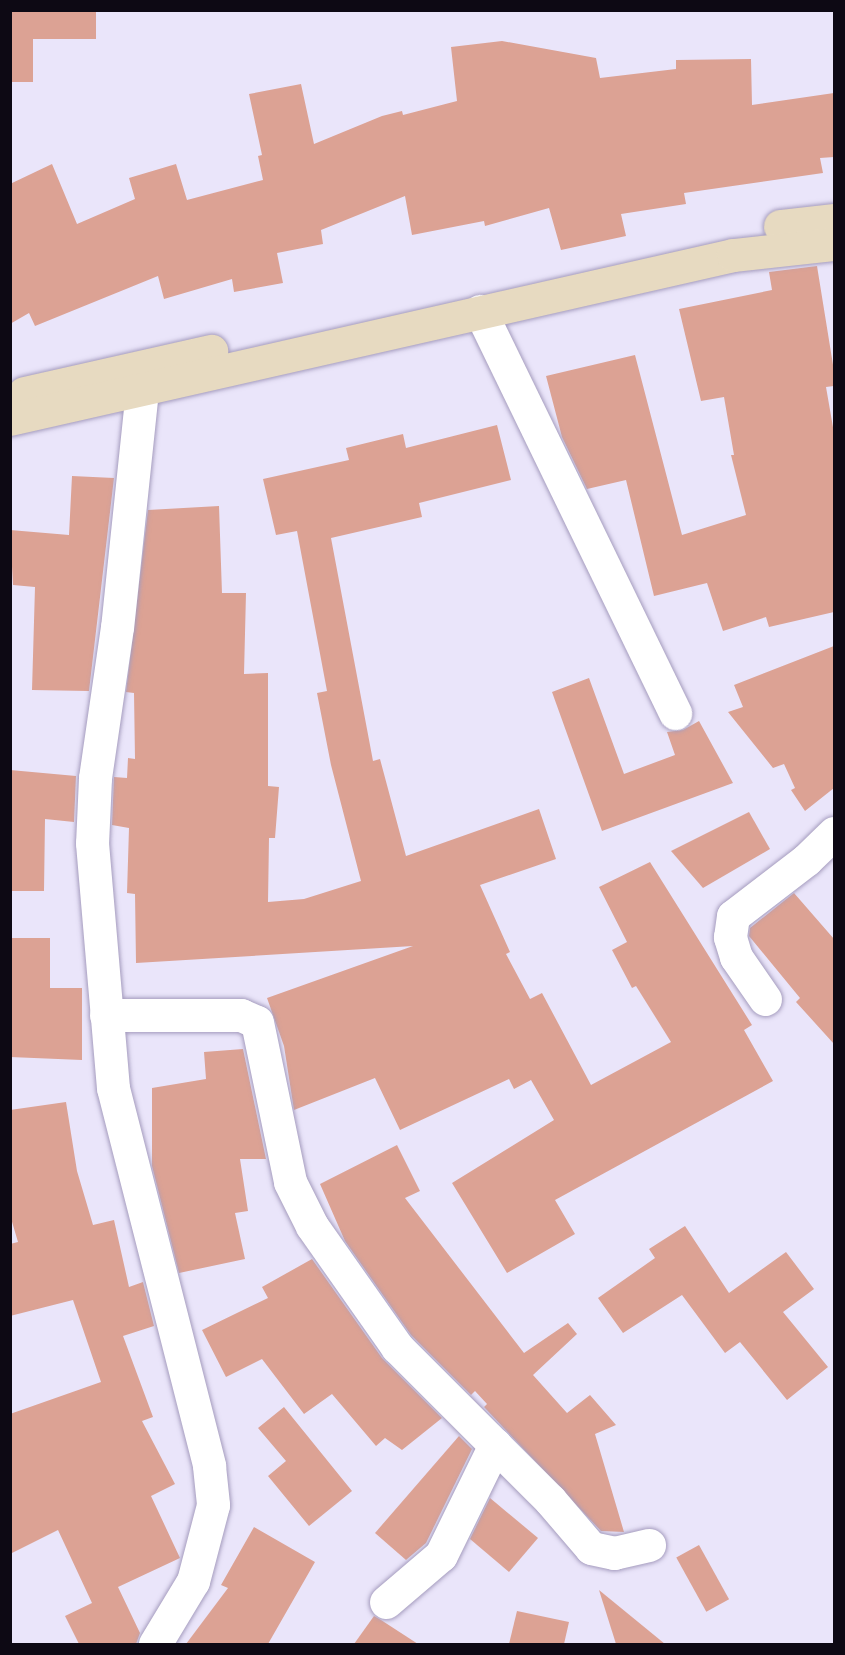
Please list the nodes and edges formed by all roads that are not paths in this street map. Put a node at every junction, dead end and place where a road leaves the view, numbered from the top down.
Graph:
1 (834, 220) edge
2 (834, 244) edge
3 (480, 311) junction
4 (142, 390) junction
5 (10, 396) edge
6 (10, 419) edge
7 (675, 713) dead end
8 (834, 833) edge
9 (765, 999) dead end
10 (106, 1015) junction
11 (495, 1445) junction
12 (649, 1545) dead end
13 (386, 1602) dead end
14 (155, 1644) edge

1 - 5 main road
2 - 3 main road
3 - 4 main road
3 - 7 street
4 - 6 main road
4 - 10 street
8 - 9 street
10 - 11 street
10 - 14 street
11 - 12 street
11 - 13 street

